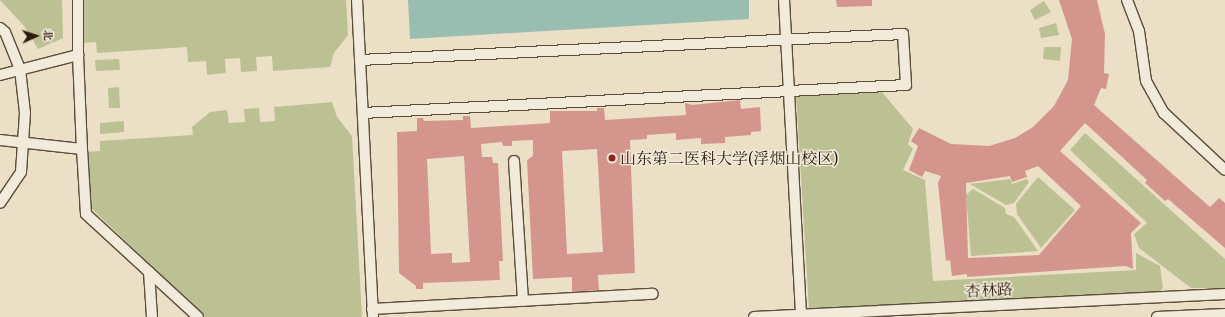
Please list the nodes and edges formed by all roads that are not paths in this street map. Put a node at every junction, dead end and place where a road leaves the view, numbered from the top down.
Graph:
1 (78, 0) edge
2 (357, 0) edge
3 (784, 0) edge
4 (1127, 0) edge
5 (0, 28) edge
6 (786, 38) junction
7 (78, 55) junction
8 (360, 60) junction
9 (20, 68) junction
10 (0, 75) edge
11 (789, 88) junction
12 (363, 113) junction
13 (0, 140) edge
14 (23, 144) junction
15 (82, 149) junction
16 (514, 161) dead end
17 (1225, 170) edge
18 (0, 203) edge
19 (149, 272) junction
20 (653, 294) dead end
21 (1225, 294) edge
22 (523, 301) junction
23 (373, 313) edge
24 (1225, 314) edge
25 (800, 316) edge
26 (152, 317) edge
27 (198, 317) edge
28 (754, 317) edge
29 (1157, 317) edge

1 - 7 lane
2 - 8 lane
3 - 6 lane
4 - 17 lane
5 - 9 lane
6 - 8 lane
6 - 11 lane
6 - 11 lane
7 - 9 lane
7 - 15 lane
8 - 12 lane
9 - 10 lane
9 - 14 lane
11 - 12 lane
11 - 25 lane
12 - 23 lane
13 - 14 lane
14 - 15 lane
14 - 18 lane
15 - 19 lane
16 - 22 lane
19 - 26 lane
19 - 27 lane
20 - 22 lane
21 - 25 lane, 杏林路
22 - 23 lane
24 - 29 lane
25 - 28 lane, 杏林路

